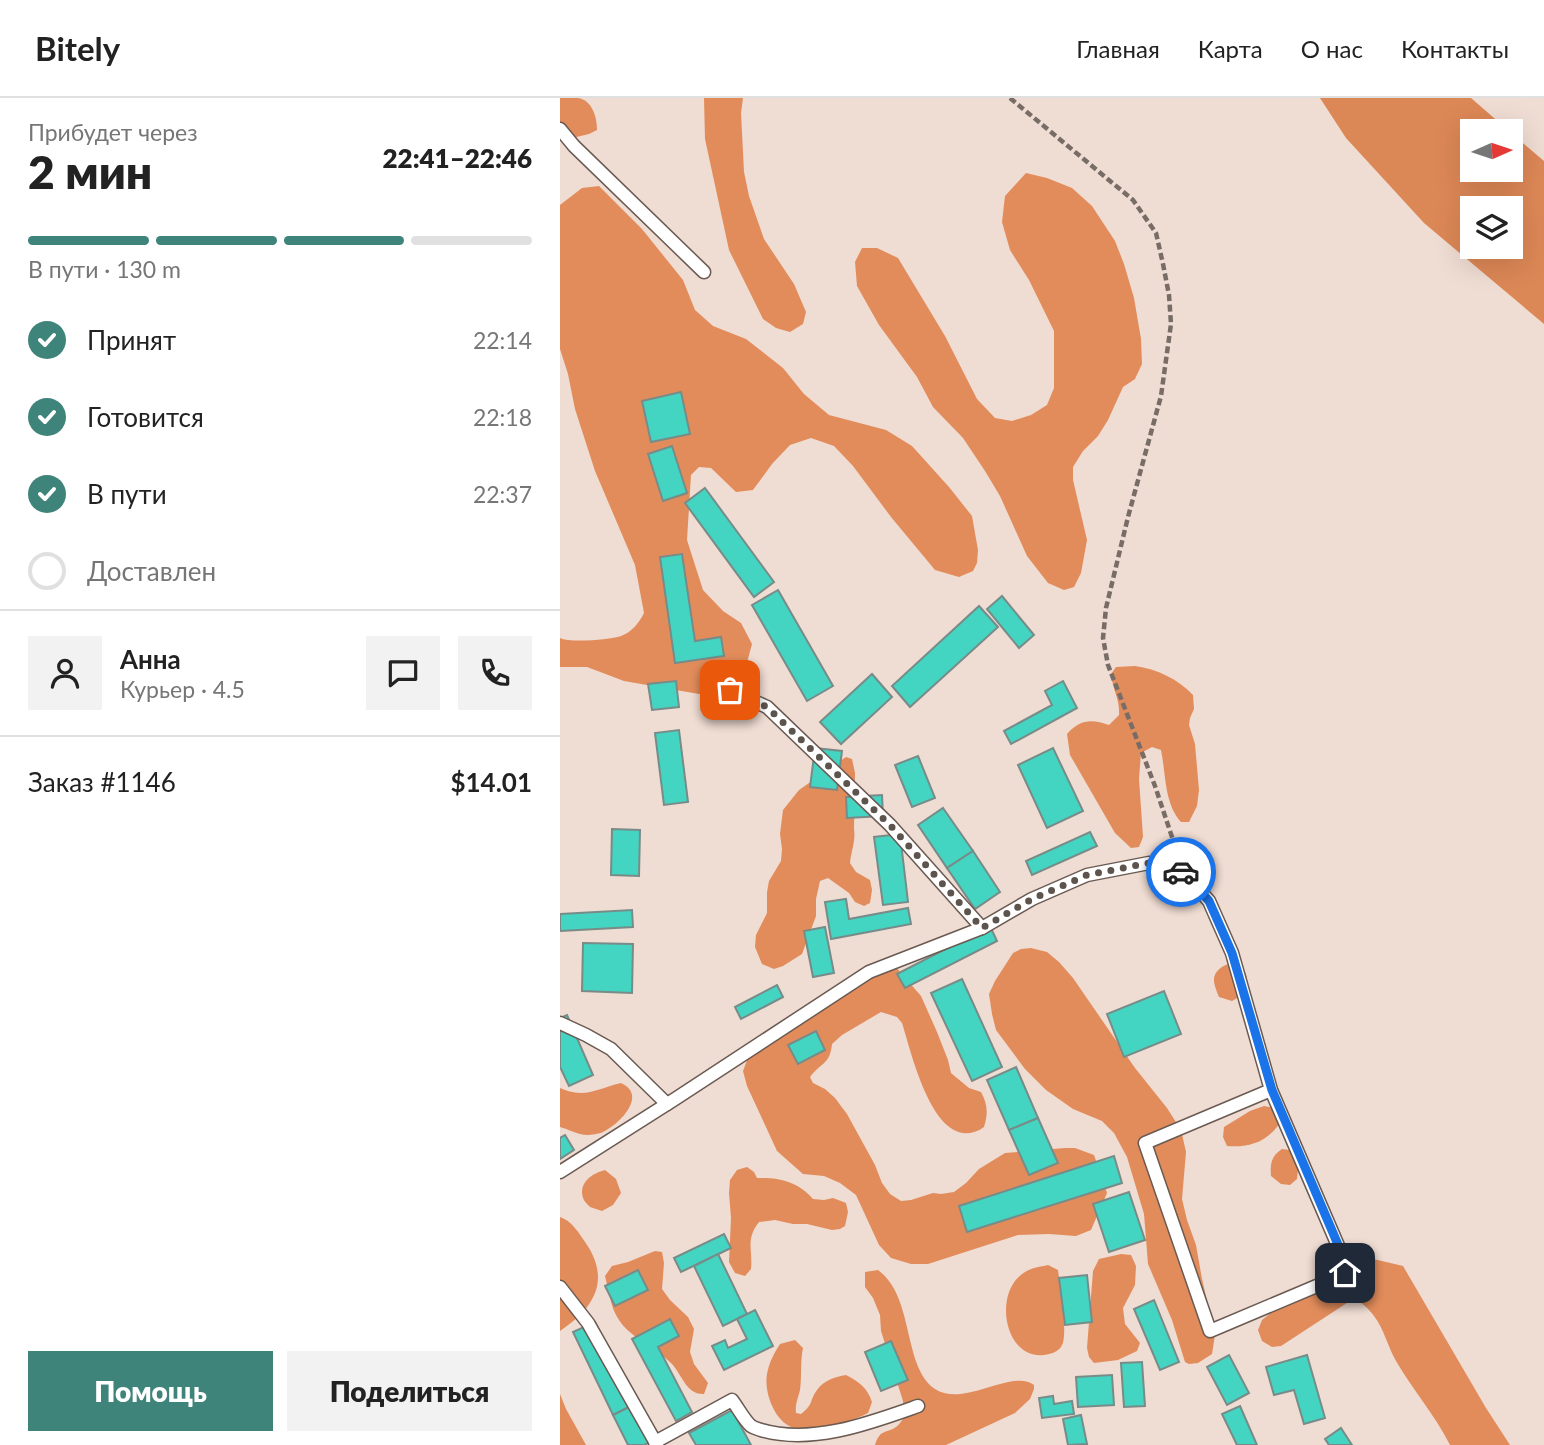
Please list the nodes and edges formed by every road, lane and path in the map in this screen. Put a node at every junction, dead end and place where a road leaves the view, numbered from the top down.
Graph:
1 (1010, 98) edge
2 (560, 129) edge
3 (704, 272) dead end
4 (712, 682) dead end
5 (1184, 873) junction
6 (982, 928) junction
7 (560, 1023) edge
8 (1272, 1090) junction
9 (667, 1104) junction
10 (560, 1172) edge
11 (560, 1287) edge
12 (918, 1406) dead end
13 (656, 1444) edge

1 - 5 path
2 - 3 lane
4 - 6 lane
5 - 6 lane
5 - 8 lane
6 - 9 lane
7 - 9 lane
8 - 8 lane
9 - 10 lane
11 - 13 lane
12 - 13 lane

